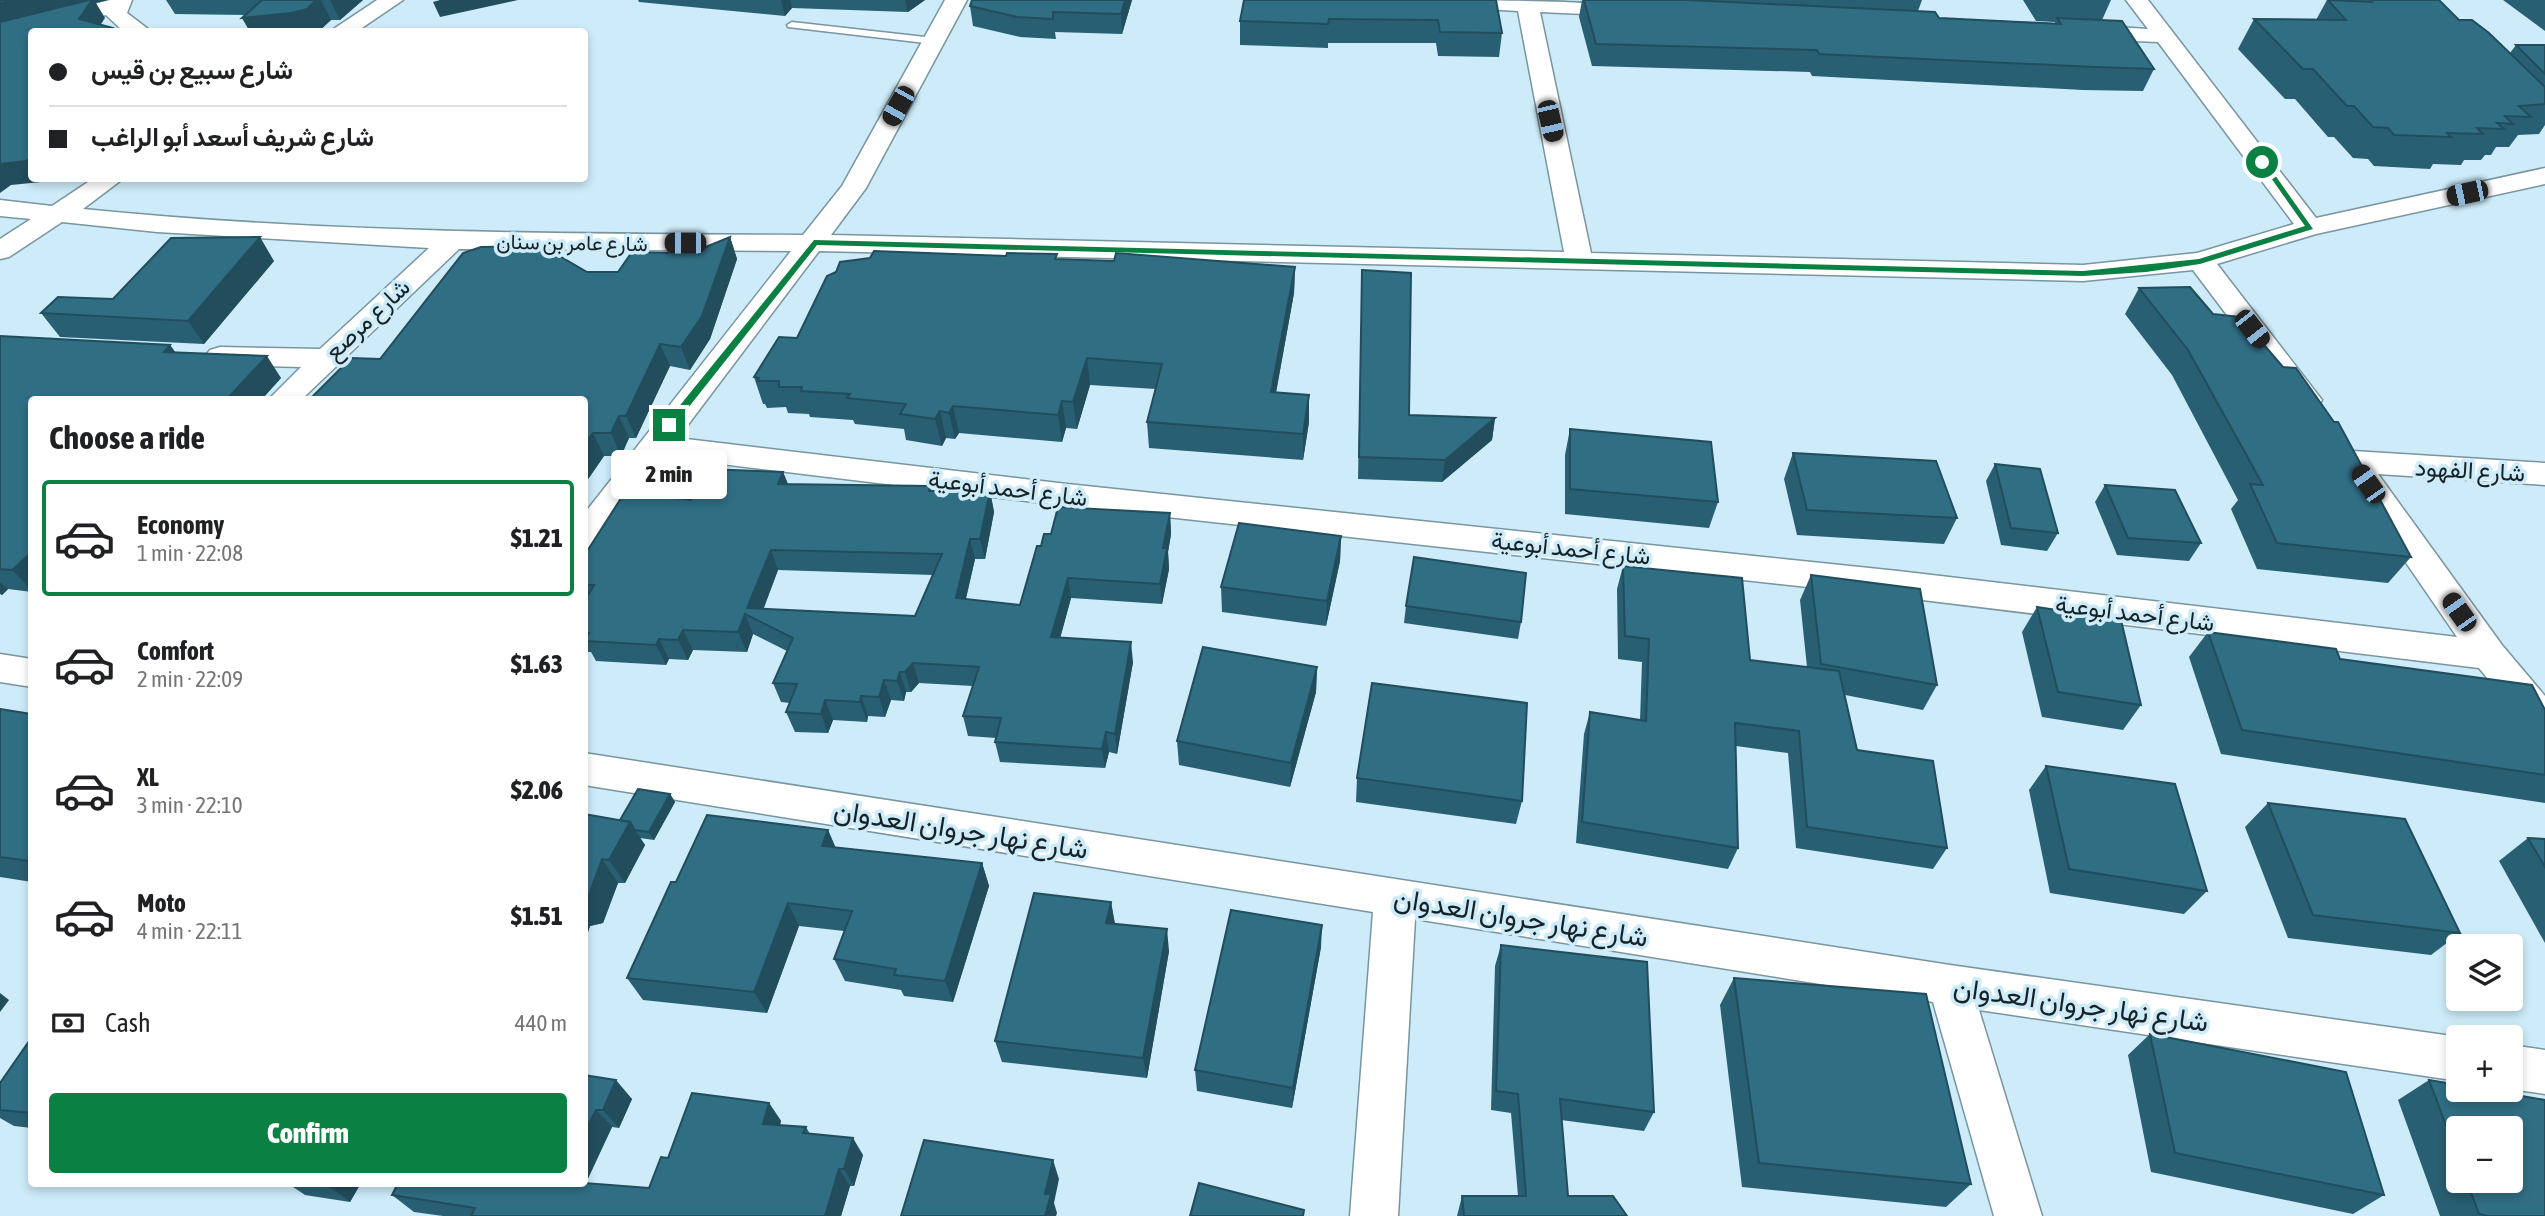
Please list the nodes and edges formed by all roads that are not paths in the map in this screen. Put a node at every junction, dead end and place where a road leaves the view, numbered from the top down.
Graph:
1 (392, 0) edge
2 (956, 0) edge
3 (1435, 0) edge
4 (2137, 0) edge
5 (1528, 2) edge
6 (118, 3) edge
7 (1646, 11) edge
8 (792, 24) dead end
9 (134, 28) edge
10 (346, 28) edge
11 (2070, 31) edge
12 (0, 35) edge
13 (2166, 36) junction
14 (934, 41) junction
15 (2545, 176) edge
16 (106, 182) edge
17 (0, 208) edge
18 (58, 215) junction
19 (2310, 227) junction
20 (452, 240) junction
21 (814, 243) junction
22 (0, 251) edge
23 (1579, 261) junction
24 (2200, 261) junction
25 (197, 355) edge
26 (325, 358) junction
27 (287, 396) edge
28 (2338, 442) junction
29 (653, 445) junction
30 (2545, 474) edge
31 (588, 533) edge
32 (2489, 655) junction
33 (2545, 723) edge
34 (588, 770) edge
35 (1395, 897) junction
36 (1950, 985) junction
37 (2446, 1057) edge
38 (2523, 1069) edge
39 (2545, 1072) edge
40 (1374, 1216) edge
41 (2018, 1216) edge

1 - 10 street
2 - 14 street
3 - 5 street
4 - 13 street
5 - 7 street
5 - 23 street
6 - 9 street
6 - 12 street
8 - 14 lane
11 - 13 street
13 - 19 street
14 - 21 street
15 - 19 street, شارع عامر بن سنان
16 - 18 street
17 - 18 street, شارع عامر بن سنان
18 - 20 street, شارع عامر بن سنان
18 - 22 street
19 - 24 street, شارع عامر بن سنان
20 - 21 street, شارع عامر بن سنان
20 - 26 street, شارع مرصع
21 - 23 street, شارع عامر بن سنان
21 - 29 street
23 - 24 street, شارع عامر بن سنان
24 - 28 street
25 - 26 street
26 - 27 street, شارع مرصع
28 - 30 street, شارع الفهود
28 - 32 street
29 - 31 street
29 - 32 street, شارع أحمد أبوعية
32 - 33 street
34 - 35 street, شارع نهار جروان العدوان
35 - 36 street, شارع نهار جروان العدوان
35 - 40 street
36 - 37 street, شارع نهار جروان العدوان
36 - 41 street
38 - 39 street

